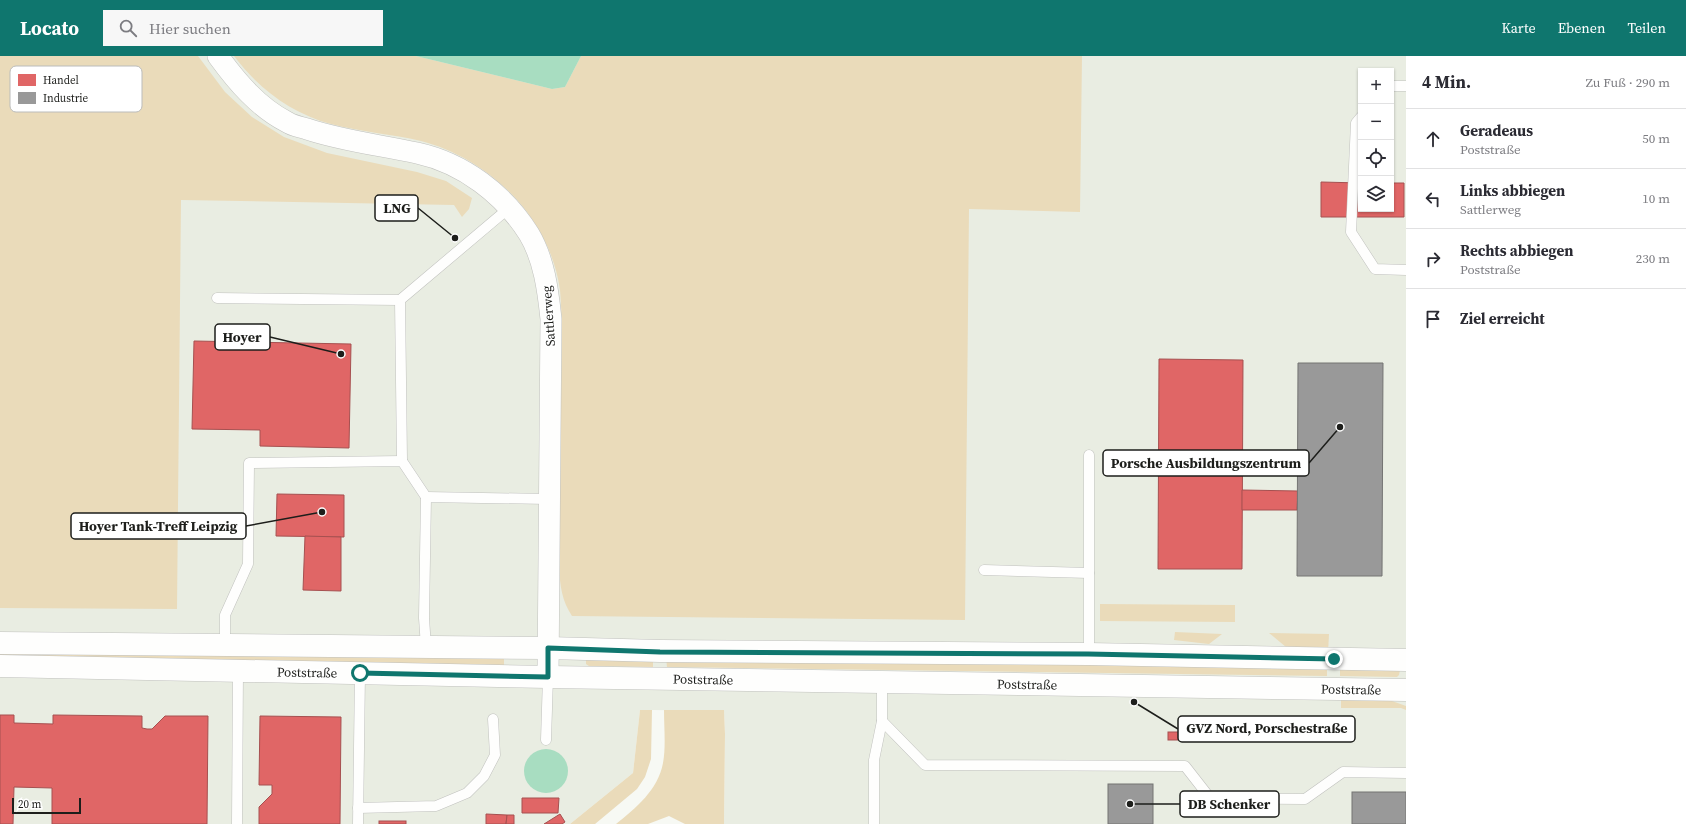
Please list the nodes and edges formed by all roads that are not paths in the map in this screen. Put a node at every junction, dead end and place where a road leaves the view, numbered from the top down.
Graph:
1 (218, 56) edge
2 (1394, 86) edge
3 (1406, 86) edge
4 (1358, 121) edge
5 (509, 208) junction
6 (1406, 270) edge
7 (217, 298) dead end
8 (400, 300) junction
9 (1088, 455) dead end
10 (402, 461) junction
11 (426, 497) junction
12 (548, 499) junction
13 (984, 570) dead end
14 (1089, 573) junction
15 (0, 643) edge
16 (225, 645) junction
17 (426, 647) junction
18 (548, 648) junction
19 (1088, 654) junction
20 (1406, 660) edge
21 (0, 666) edge
22 (238, 670) junction
23 (360, 673) junction
24 (548, 677) junction
25 (882, 682) junction
26 (1406, 690) edge
27 (493, 719) dead end
28 (882, 721) junction
29 (546, 740) dead end
30 (1406, 773) edge
31 (358, 808) junction
32 (874, 823) edge
33 (237, 824) edge
34 (358, 824) edge

1 - 5 street, Sattlerweg
2 - 3 lane
4 - 6 lane
5 - 8 lane
5 - 12 street, Sattlerweg
7 - 8 lane
8 - 10 lane
9 - 14 lane
10 - 11 lane
10 - 16 lane
11 - 12 lane
11 - 17 lane
12 - 18 street, Sattlerweg
13 - 14 lane
14 - 19 lane
15 - 16 street, Poststraße
16 - 17 street, Poststraße
17 - 18 street, Poststraße
18 - 19 street, Poststraße
18 - 24 street, Sattlerweg
19 - 20 street, Poststraße
21 - 22 street, Poststraße
22 - 23 street, Poststraße
22 - 33 lane
23 - 24 street, Poststraße
23 - 31 lane
24 - 25 street, Poststraße
24 - 29 lane
25 - 26 street, Poststraße
25 - 28 lane
27 - 31 lane
28 - 30 lane
28 - 32 lane
31 - 34 lane

